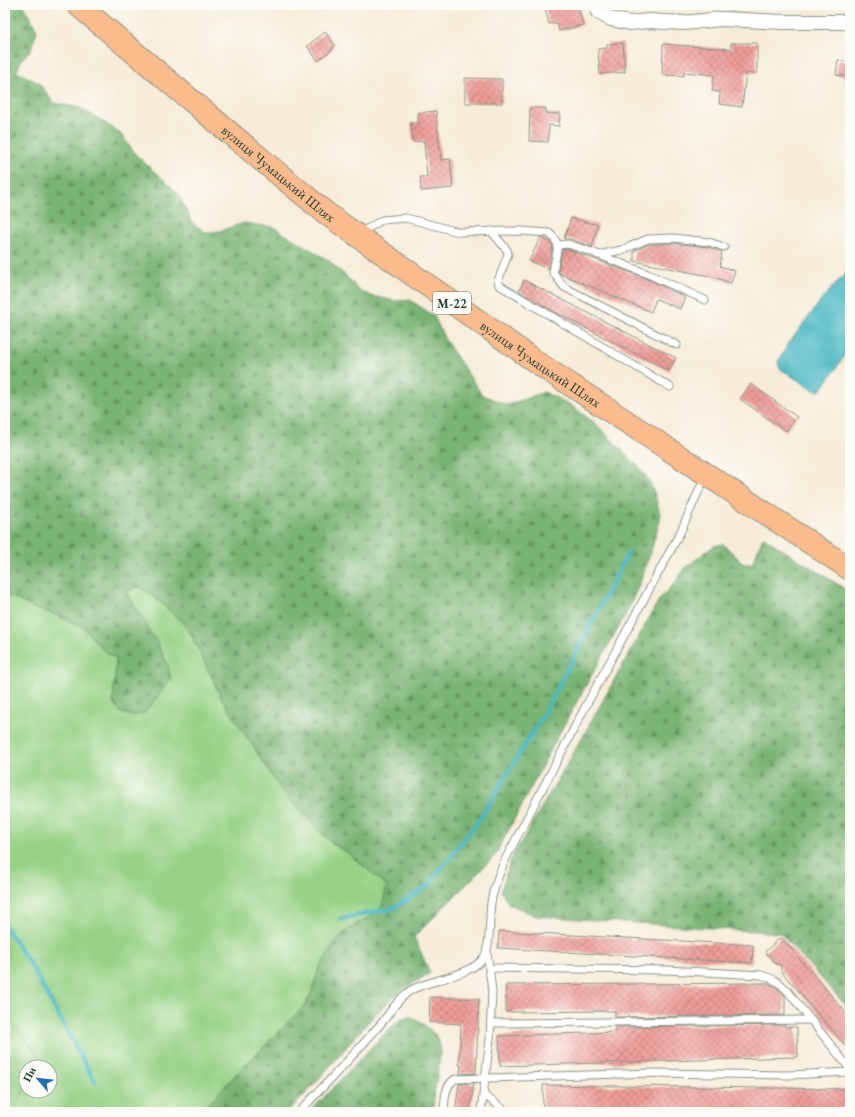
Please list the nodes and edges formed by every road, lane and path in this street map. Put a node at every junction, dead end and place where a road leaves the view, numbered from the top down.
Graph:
1 (78, 5) edge
2 (597, 8) edge
3 (850, 22) edge
4 (491, 231) junction
5 (357, 235) junction
6 (558, 245) junction
7 (724, 247) dead end
8 (598, 255) junction
9 (706, 300) dead end
10 (677, 345) dead end
11 (670, 387) dead end
12 (706, 474) junction
13 (850, 568) edge
14 (487, 952) junction
15 (489, 968) junction
16 (810, 1020) junction
17 (491, 1023) junction
18 (850, 1070) edge
19 (486, 1078) junction
20 (484, 1095) junction
21 (299, 1112) edge
22 (444, 1112) edge
23 (481, 1112) edge
24 (507, 1112) edge

1 - 5 highway, вулиця Чумацький Шлях / М-22
2 - 3 street
4 - 5 lane
4 - 6 lane
4 - 11 lane
5 - 12 highway, вулиця Чумацький Шлях / М-22
6 - 8 lane
6 - 10 lane
7 - 8 lane
8 - 9 lane
12 - 13 highway, вулиця Чумацький Шлях / М-22
12 - 14 lane
14 - 15 lane
14 - 21 lane
15 - 16 lane
15 - 17 lane
16 - 17 lane
16 - 18 lane
17 - 19 lane
18 - 19 lane
19 - 20 lane
19 - 22 lane
20 - 23 lane
20 - 24 lane

